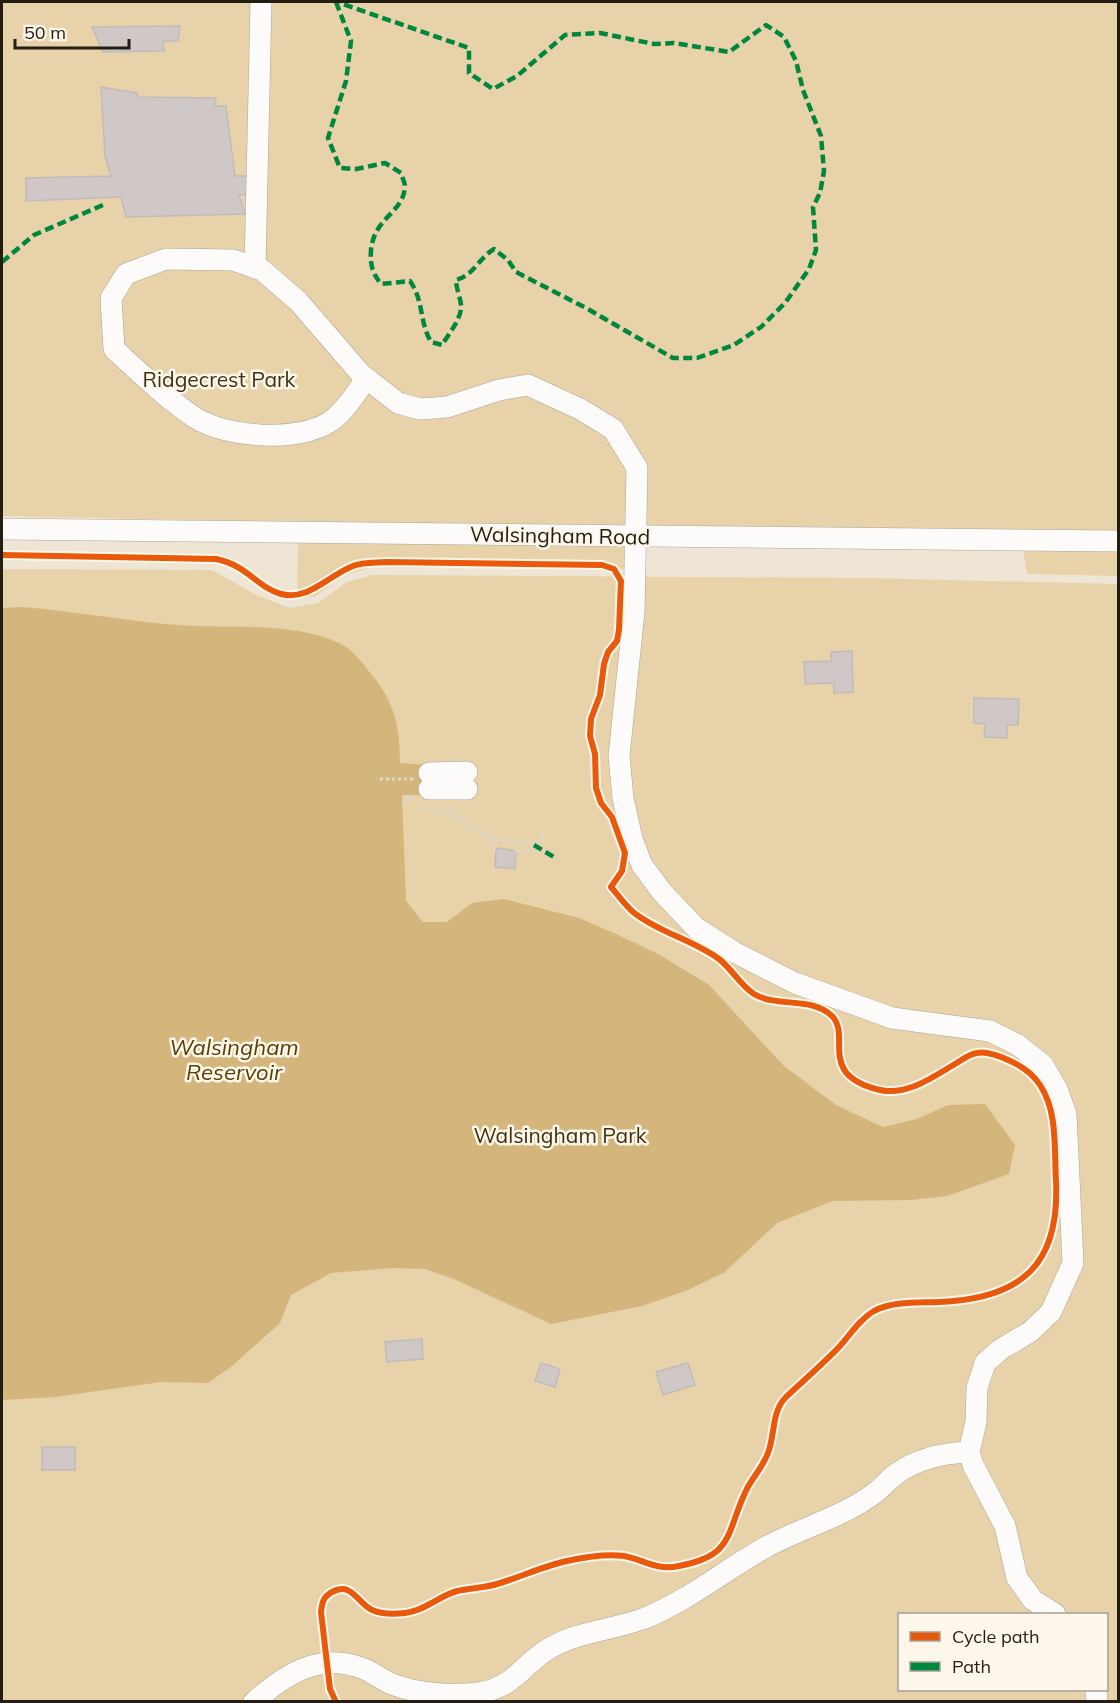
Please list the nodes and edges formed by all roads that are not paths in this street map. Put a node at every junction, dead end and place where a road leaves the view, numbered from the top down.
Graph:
1 (261, 2) edge
2 (255, 268) junction
3 (366, 379) junction
4 (2, 529) edge
5 (636, 536) junction
6 (1119, 541) edge
7 (467, 781) dead end
8 (434, 783) road end
9 (969, 1452) junction
10 (1053, 1613) edge
11 (254, 1701) edge

1 - 2 street
2 - 3 street
2 - 3 street
3 - 5 street
4 - 5 street, Walsingham Road
5 - 6 street, Walsingham Road
5 - 9 street
7 - 8 street
9 - 10 street
9 - 11 street

